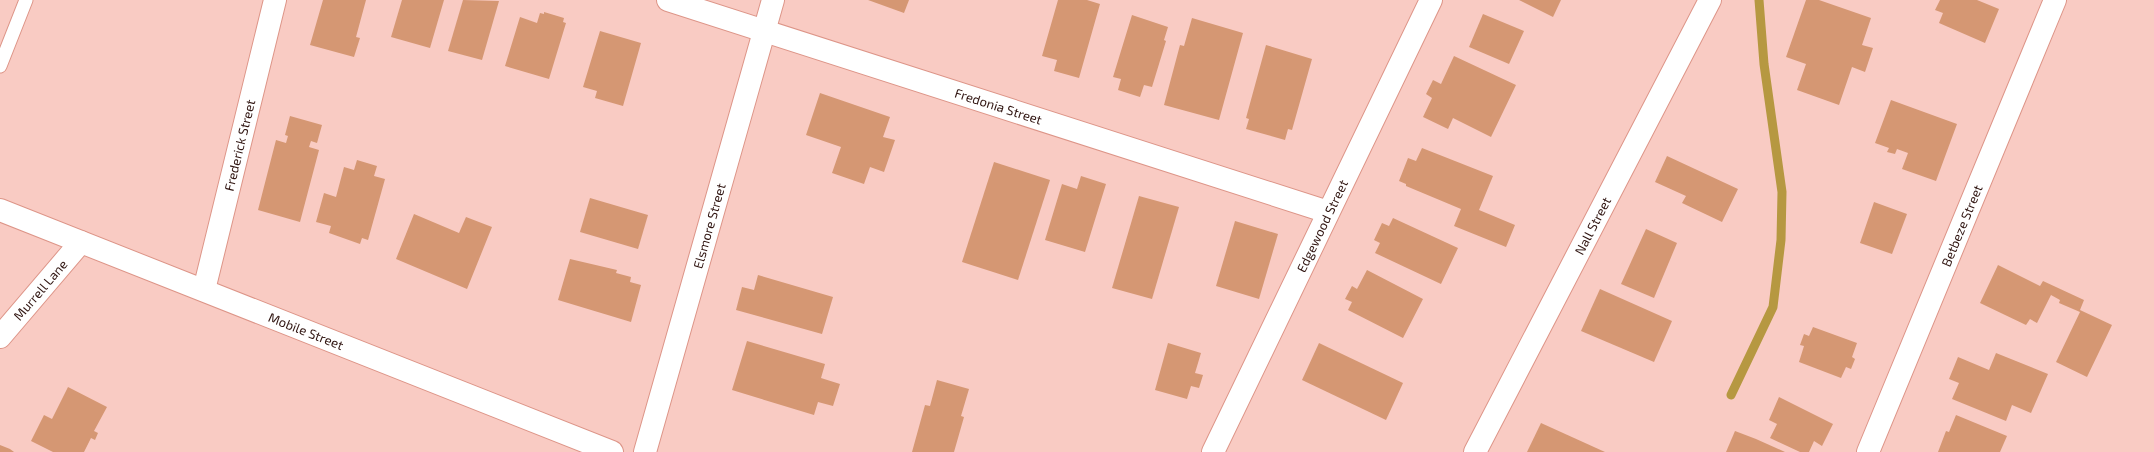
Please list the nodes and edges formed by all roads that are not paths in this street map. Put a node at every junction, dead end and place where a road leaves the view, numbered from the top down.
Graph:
1 (26, 0) edge
2 (275, 0) edge
3 (668, 0) edge
4 (773, 0) edge
5 (1432, 0) edge
6 (1710, 0) edge
7 (2055, 0) edge
8 (764, 31) junction
9 (0, 67) edge
10 (0, 210) edge
11 (1328, 212) junction
12 (81, 242) junction
13 (204, 290) junction
14 (0, 337) edge
15 (612, 452) edge
16 (646, 452) edge
17 (1213, 452) edge
18 (1475, 452) edge
19 (1868, 452) edge

1 - 9 lane
2 - 13 street, Frederick Street
3 - 8 street, Fredonia Street
4 - 8 street, Elsmore Street
5 - 11 street, Edgewood Street
6 - 18 street, Nall Street
7 - 19 street, Betbeze Street
8 - 11 street, Fredonia Street
8 - 16 street, Elsmore Street
10 - 12 street, Mobile Street
11 - 17 street, Edgewood Street
12 - 13 street, Mobile Street
12 - 14 street, Murrell Lane
13 - 15 street, Mobile Street

